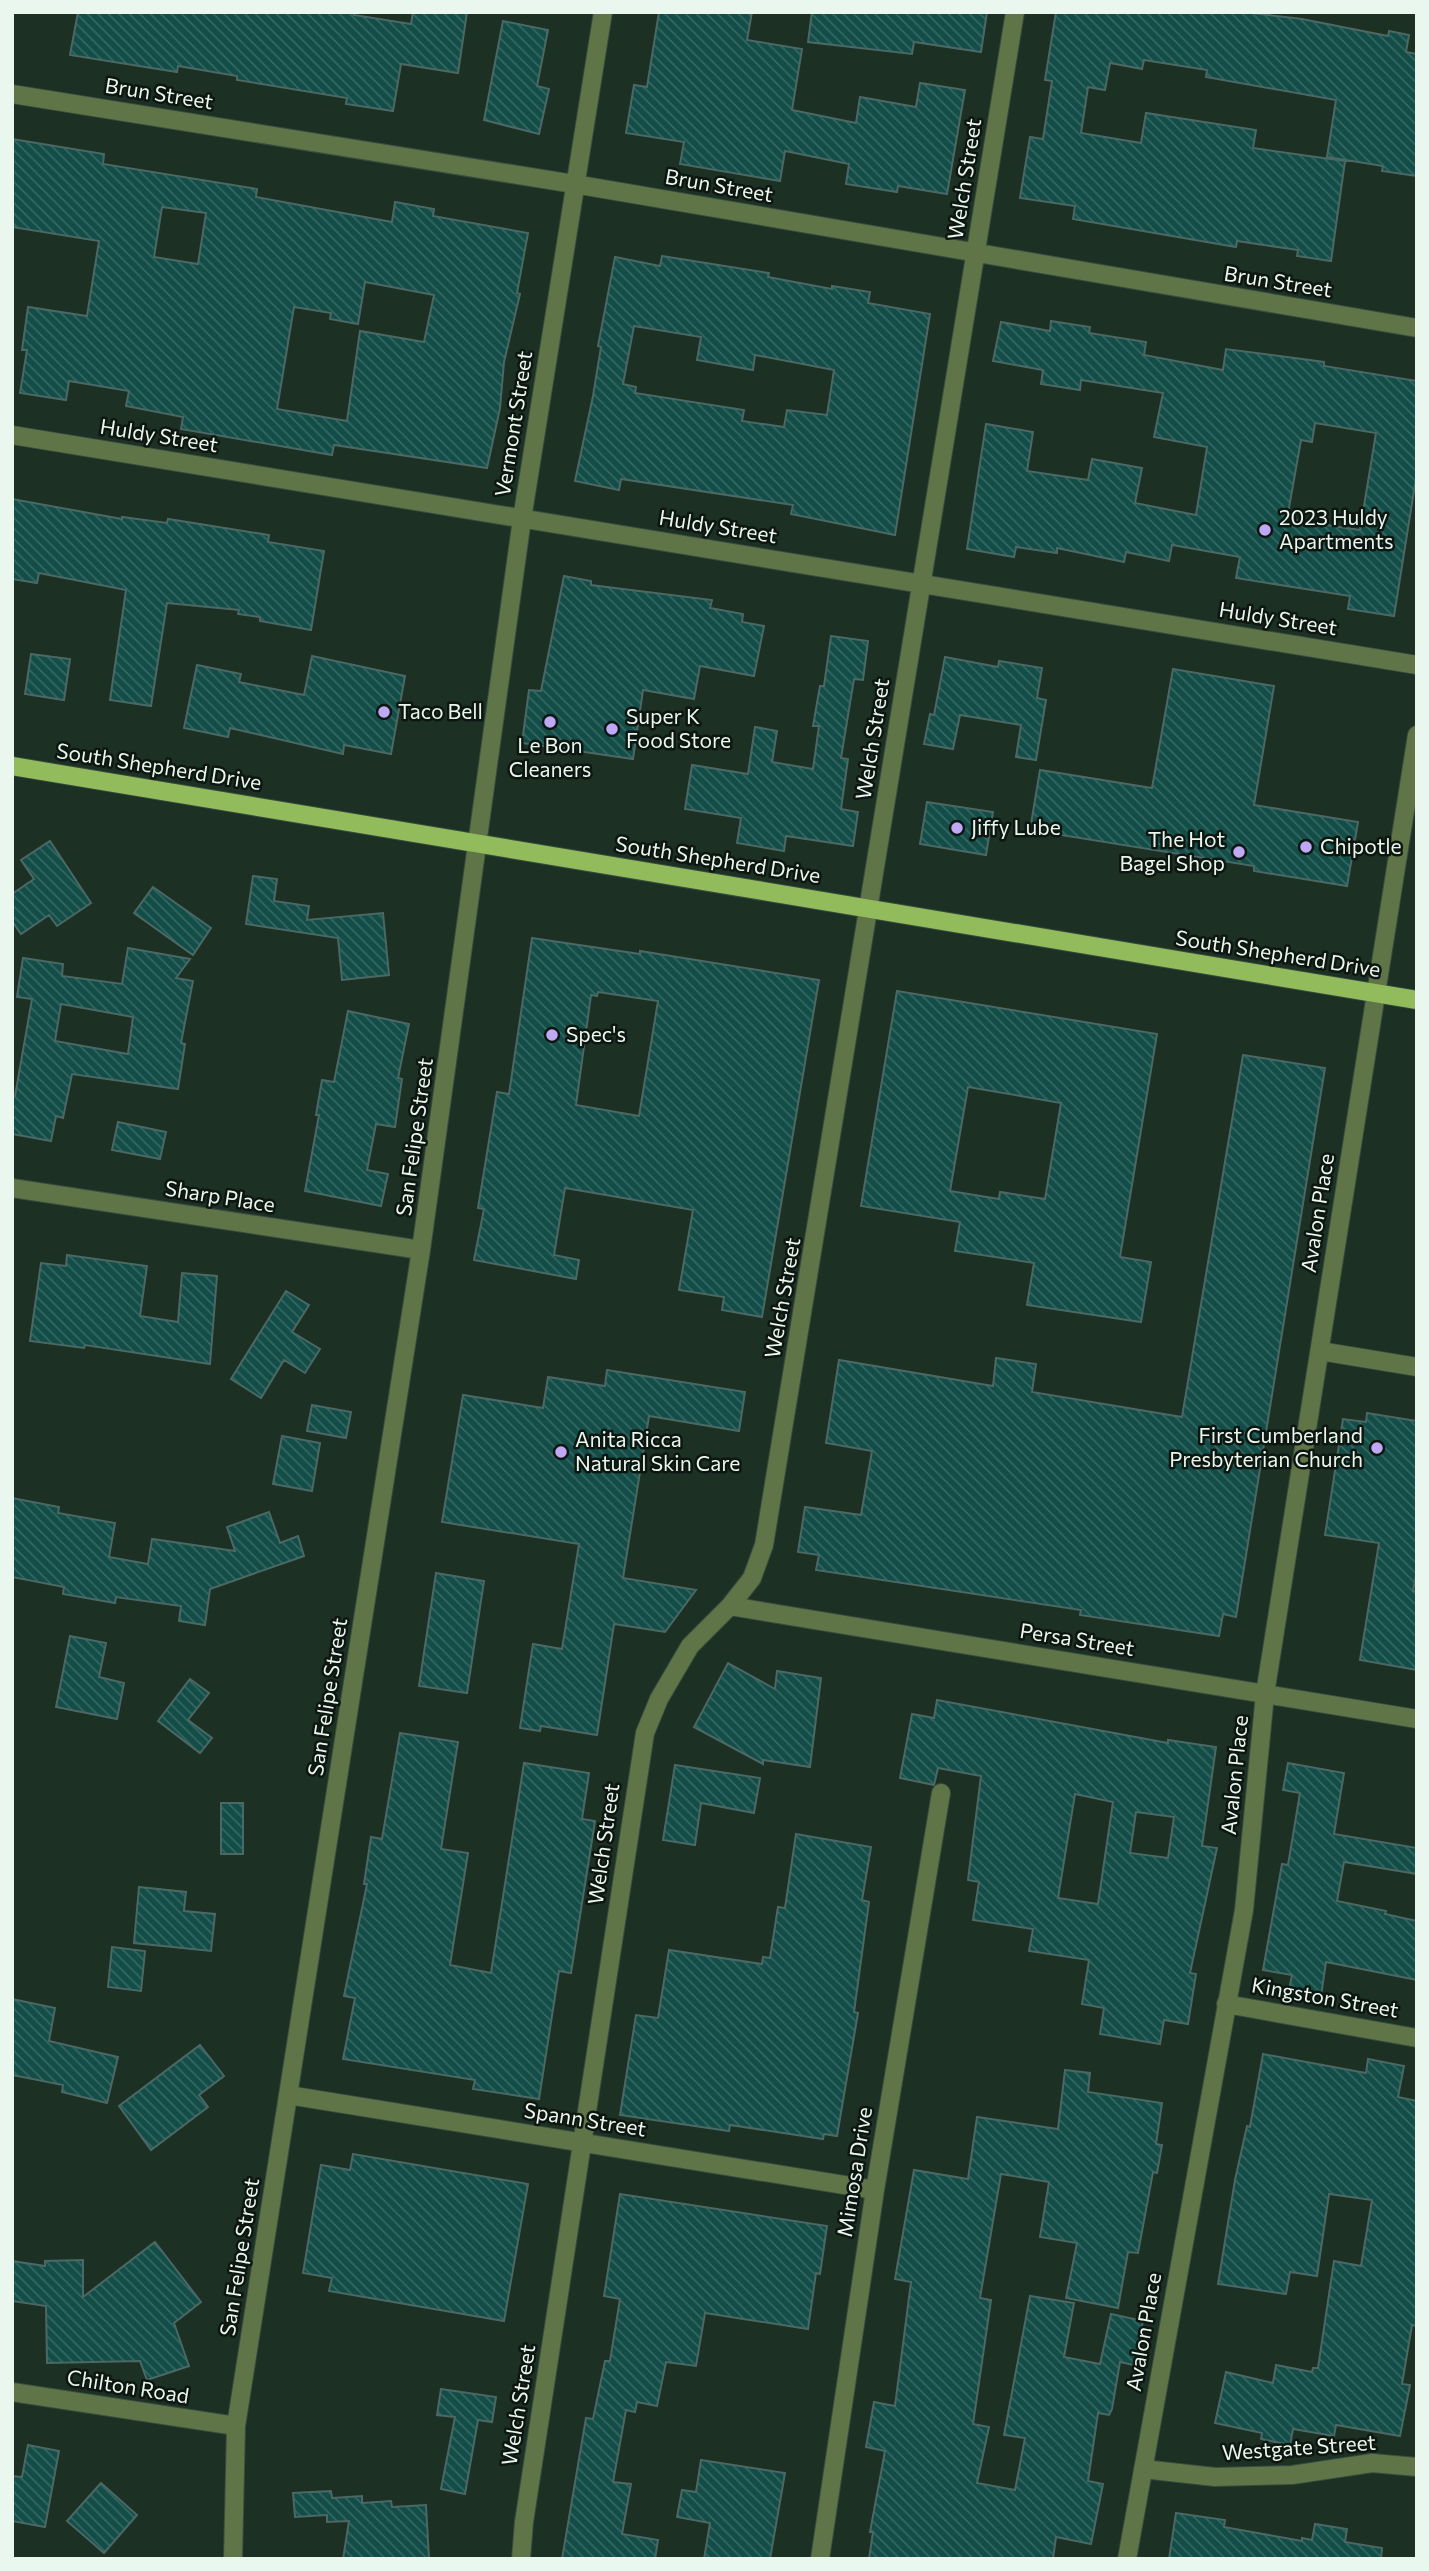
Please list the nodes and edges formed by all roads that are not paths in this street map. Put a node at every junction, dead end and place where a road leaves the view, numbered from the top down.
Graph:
1 (603, 12) edge
2 (1015, 12) edge
3 (12, 94) edge
4 (574, 184) junction
5 (976, 254) junction
6 (1417, 328) edge
7 (12, 435) edge
8 (522, 519) junction
9 (921, 584) junction
10 (1417, 665) edge
11 (1417, 735) edge
12 (12, 766) edge
13 (479, 844) junction
14 (868, 909) junction
15 (1375, 993) junction
16 (1417, 1000) edge
17 (12, 1188) edge
18 (421, 1250) junction
19 (1320, 1351) junction
20 (1417, 1367) edge
21 (730, 1606) junction
22 (1265, 1694) junction
23 (1417, 1719) edge
24 (941, 1793) dead end
25 (1226, 2004) junction
26 (1417, 2038) edge
27 (288, 2095) junction
28 (584, 2143) junction
29 (875, 2190) junction
30 (12, 2392) edge
31 (236, 2426) junction
32 (1417, 2467) edge
33 (1143, 2469) junction
34 (233, 2559) edge
35 (521, 2559) edge
36 (820, 2559) edge
37 (1126, 2559) edge

1 - 4 street, Vermont Street
2 - 5 street, Welch Street
3 - 4 street, Brun Street
4 - 5 street, Brun Street
4 - 8 street, Vermont Street
5 - 6 street, Brun Street
5 - 9 street, Welch Street
7 - 8 street, Huldy Street
8 - 9 street, Huldy Street
8 - 13 street, Vermont Street
9 - 10 street, Huldy Street
9 - 14 street, Welch Street
11 - 15 street, Avalon Place
12 - 13 main road, South Shepherd Drive
13 - 14 main road, South Shepherd Drive
13 - 18 street, San Felipe Street
14 - 15 main road, South Shepherd Drive
14 - 21 street, Welch Street
15 - 16 main road, South Shepherd Drive
15 - 19 street, Avalon Place
17 - 18 street, Sharp Place
18 - 27 street, San Felipe Street
19 - 20 street
19 - 22 street, Avalon Place
21 - 22 street, Persa Street
21 - 28 street, Welch Street
22 - 23 street, Persa Street
22 - 25 street, Avalon Place
24 - 29 street, Mimosa Drive
25 - 26 street, Kingston Street
25 - 33 street, Avalon Place
27 - 28 street, Spann Street
27 - 31 street, San Felipe Street
28 - 29 street, Spann Street
28 - 35 street, Welch Street
29 - 36 street, Mimosa Drive
30 - 31 street, Chilton Road
31 - 34 street, San Felipe Street
32 - 33 street, Westgate Street
33 - 37 street, Avalon Place

